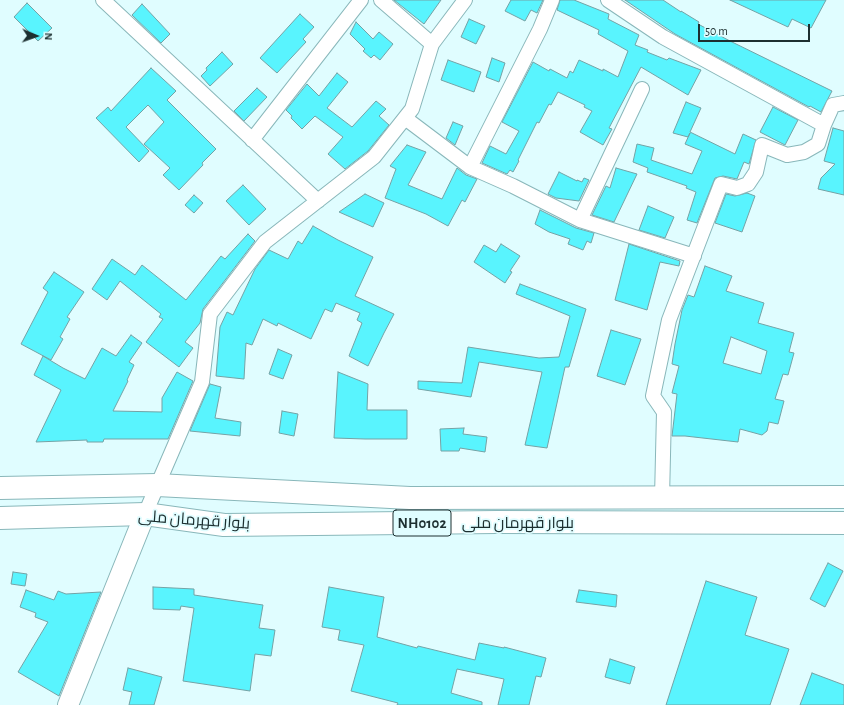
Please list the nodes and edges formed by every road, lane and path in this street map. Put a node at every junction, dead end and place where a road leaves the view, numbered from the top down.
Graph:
1 (103, 0) edge
2 (361, 0) edge
3 (381, 0) edge
4 (466, 0) edge
5 (552, 0) edge
6 (608, 0) edge
7 (432, 44) junction
8 (642, 89) dead end
9 (844, 103) edge
10 (405, 118) junction
11 (824, 125) junction
12 (252, 140) junction
13 (470, 167) junction
14 (318, 201) junction
15 (580, 220) junction
16 (694, 256) junction
17 (157, 485) junction
18 (0, 488) edge
19 (844, 497) edge
20 (662, 498) junction
21 (145, 514) junction
22 (0, 518) edge
23 (844, 523) edge
24 (68, 705) edge

1 - 12 street
2 - 12 street
3 - 7 street
4 - 7 street
5 - 13 street
6 - 11 street
7 - 10 street
8 - 15 street
9 - 11 street
10 - 13 street
10 - 14 street
11 - 16 street
12 - 14 street
13 - 15 street
14 - 17 street
15 - 16 street
16 - 20 street
17 - 18 highway, بلوار قهرمان ملی / NH0102
17 - 20 highway, بلوار قهرمان ملی / NH0102
17 - 21 street
19 - 20 highway, بلوار قهرمان ملی / NH0102
21 - 22 highway, بلوار قهرمان ملی / NH0102
21 - 23 highway, بلوار قهرمان ملی / NH0102
21 - 24 street

